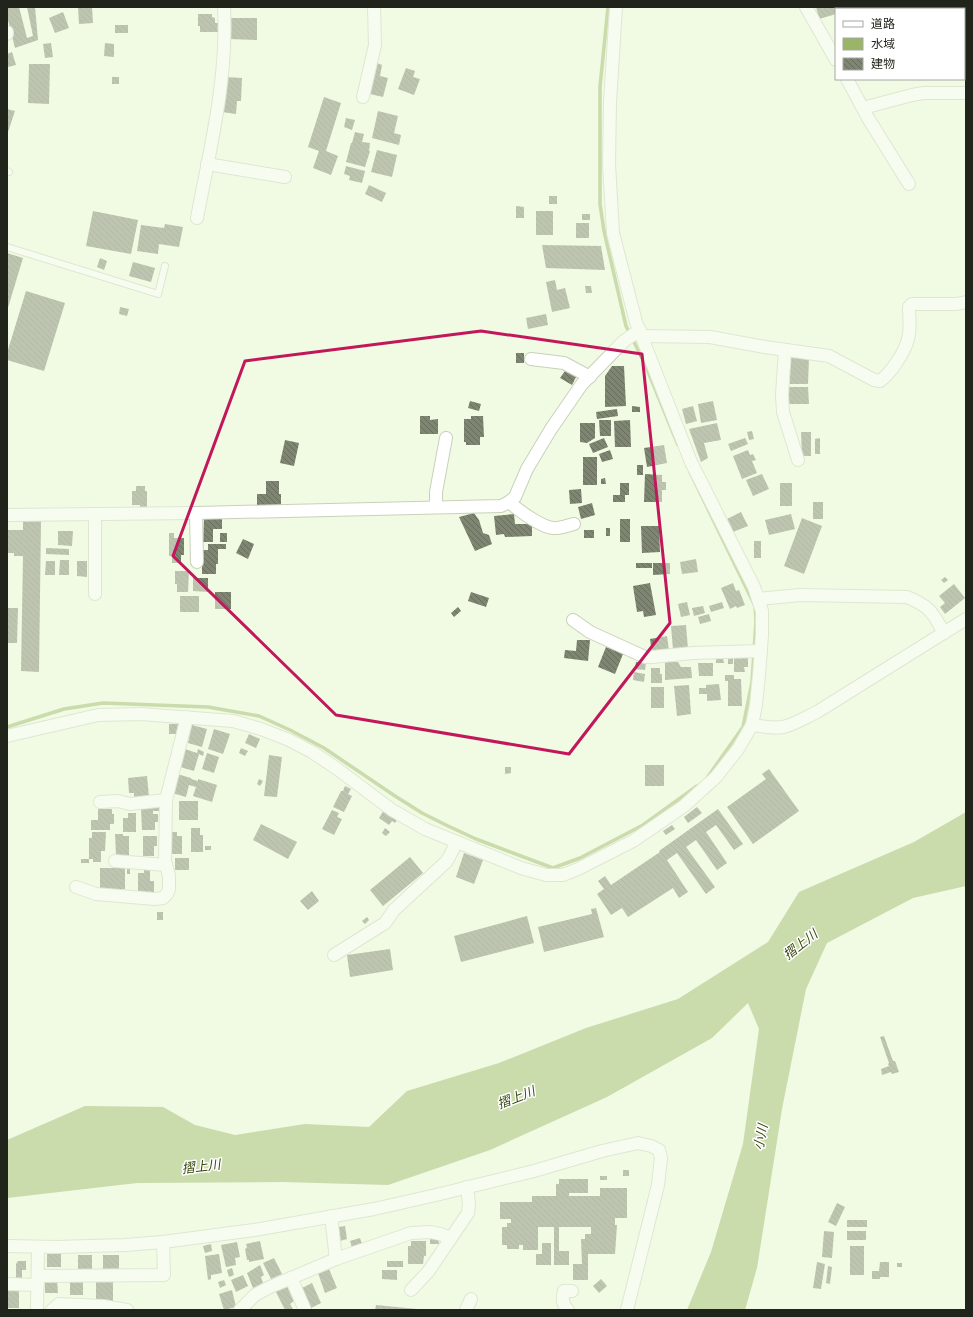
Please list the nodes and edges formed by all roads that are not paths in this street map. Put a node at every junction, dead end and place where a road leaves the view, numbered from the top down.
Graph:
1 (224, 7) edge
2 (374, 7) edge
3 (616, 7) edge
4 (806, 7) edge
5 (835, 58) edge
6 (848, 80) edge
7 (966, 93) edge
8 (363, 98) dead end
9 (863, 108) junction
10 (207, 164) junction
11 (285, 177) dead end
12 (909, 184) dead end
13 (197, 218) dead end
14 (7, 247) edge
15 (165, 266) dead end
16 (966, 302) edge
17 (639, 333) junction
18 (784, 350) junction
19 (530, 359) dead end
20 (590, 377) junction
21 (446, 438) dead end
22 (798, 460) dead end
23 (509, 502) junction
24 (436, 507) junction
25 (196, 513) junction
26 (95, 514) junction
27 (7, 515) edge
28 (574, 524) dead end
29 (197, 562) dead end
30 (95, 594) dead end
31 (758, 599) junction
32 (573, 620) dead end
33 (966, 620) edge
34 (944, 633) junction
35 (756, 651) junction
36 (187, 717) junction
37 (752, 725) junction
38 (7, 736) edge
39 (166, 800) junction
40 (100, 802) dead end
41 (457, 842) junction
42 (116, 861) dead end
43 (166, 865) junction
44 (76, 887) dead end
45 (334, 955) dead end
46 (467, 1187) junction
47 (331, 1216) junction
48 (451, 1238) junction
49 (163, 1242) junction
50 (7, 1246) edge
51 (38, 1247) junction
52 (336, 1259) junction
53 (291, 1278) junction
54 (38, 1280) junction
55 (7, 1284) edge
56 (411, 1290) dead end
57 (572, 1291) dead end
58 (37, 1310) edge
59 (52, 1310) edge
60 (127, 1310) edge
61 (240, 1310) edge
62 (305, 1310) edge
63 (568, 1310) edge
64 (627, 1310) edge

1 - 10 street
2 - 8 street
3 - 17 street
4 - 5 street
6 - 9 street
7 - 9 street
9 - 12 street
10 - 11 street
10 - 13 street
14 - 15 lane
16 - 18 street
17 - 18 street
17 - 20 street
17 - 31 street
18 - 22 street
19 - 20 street
20 - 23 street
21 - 24 street
23 - 24 street
23 - 28 street
24 - 25 street
25 - 26 street
25 - 29 street
26 - 27 street
26 - 30 street
31 - 34 street
31 - 35 street
32 - 35 street
33 - 34 street
34 - 37 street
35 - 37 street
36 - 38 street
36 - 39 street
36 - 41 street
37 - 41 street
39 - 40 street
39 - 43 street
41 - 45 street
42 - 43 street
43 - 44 street
46 - 47 street
46 - 48 street
46 - 64 street
47 - 49 street
47 - 52 street
48 - 52 street
48 - 56 street
49 - 51 street
49 - 54 street
50 - 51 street
51 - 54 street
52 - 53 street
53 - 61 street
53 - 62 street
54 - 55 street
54 - 58 street
57 - 63 street
59 - 60 street

